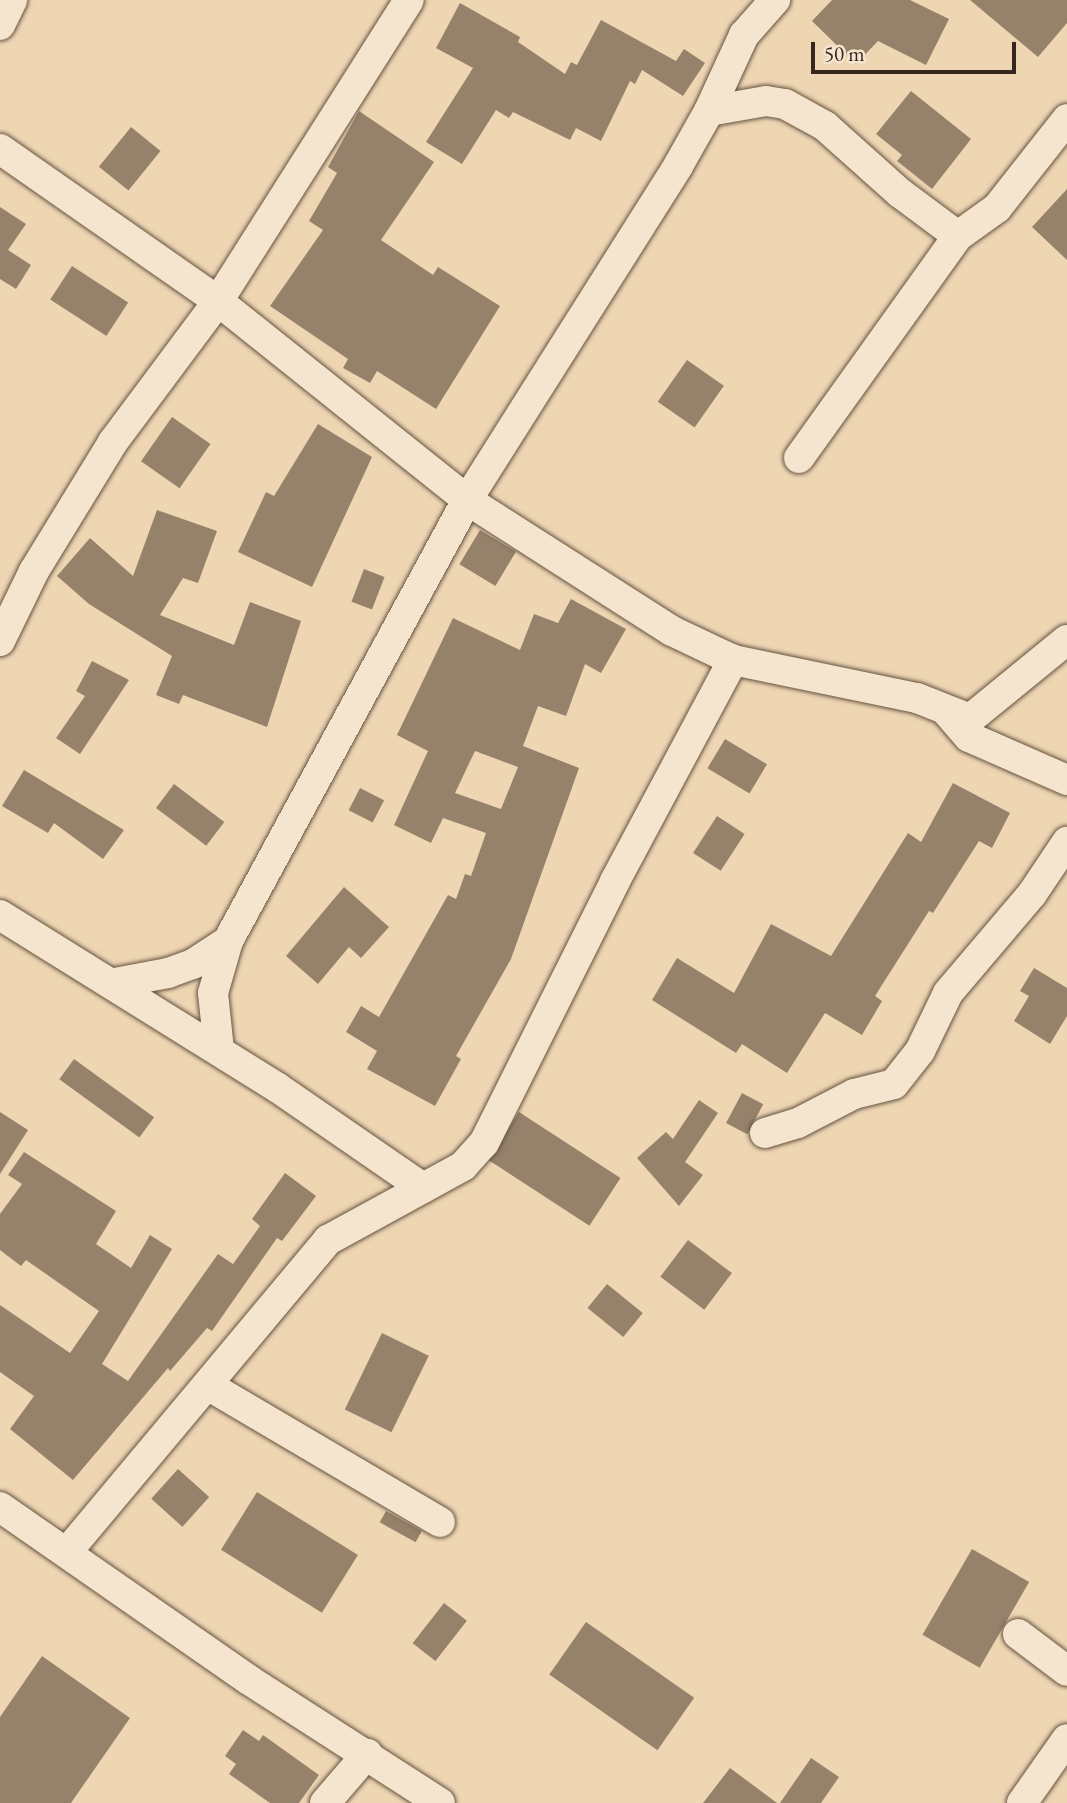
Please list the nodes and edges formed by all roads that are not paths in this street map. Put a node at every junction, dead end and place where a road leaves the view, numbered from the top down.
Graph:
1 (12, 0) edge
2 (409, 0) edge
3 (775, 0) edge
4 (0, 25) edge
5 (709, 111) junction
6 (1067, 119) edge
7 (0, 149) edge
8 (958, 236) junction
9 (218, 300) junction
10 (799, 458) dead end
11 (467, 500) junction
12 (1067, 640) edge
13 (0, 641) edge
14 (733, 660) junction
15 (945, 709) junction
16 (1067, 780) edge
17 (1067, 842) edge
18 (0, 915) edge
19 (228, 942) junction
20 (115, 983) junction
21 (219, 1050) junction
22 (765, 1133) dead end
23 (423, 1188) junction
24 (209, 1386) junction
25 (0, 1507) edge
26 (440, 1522) dead end
27 (67, 1552) junction
28 (1018, 1634) dead end
29 (1067, 1671) edge
30 (1067, 1739) edge
31 (367, 1754) junction
32 (325, 1803) edge
33 (440, 1803) edge
34 (1021, 1803) edge

1 - 4 street
2 - 9 street
3 - 5 street
5 - 8 street
5 - 11 street
6 - 8 street
7 - 9 street
8 - 10 street
9 - 11 street
9 - 13 street
11 - 14 street
11 - 19 street
12 - 15 street
14 - 15 street
14 - 23 street
15 - 16 street
17 - 22 street
18 - 20 street
19 - 20 street
19 - 21 street
20 - 21 street
21 - 23 street
23 - 24 street
24 - 26 street
24 - 27 street
25 - 27 street
27 - 31 street
28 - 29 street
30 - 34 street
31 - 32 street
31 - 33 street

